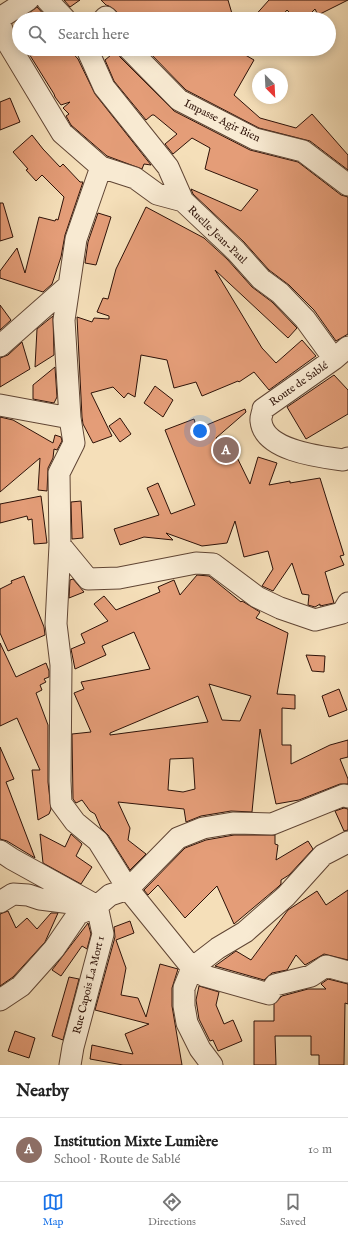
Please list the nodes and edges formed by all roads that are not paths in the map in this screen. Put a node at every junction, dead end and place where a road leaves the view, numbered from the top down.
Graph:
1 (28, 0) edge
2 (47, 0) edge
3 (58, 12) edge
4 (0, 18) edge
5 (0, 24) edge
6 (12, 50) edge
7 (16, 56) edge
8 (91, 56) edge
9 (136, 56) edge
10 (101, 167) junction
11 (348, 185) edge
12 (183, 202) junction
13 (68, 286) junction
14 (0, 346) edge
15 (341, 353) edge
16 (0, 404) edge
17 (70, 418) junction
18 (348, 458) edge
19 (60, 545) junction
20 (348, 603) edge
21 (348, 797) edge
22 (348, 842) edge
23 (0, 851) edge
24 (128, 889) junction
25 (0, 902) edge
26 (97, 906) junction
27 (192, 968) junction
28 (348, 972) edge
29 (0, 1000) edge
30 (70, 1065) edge
31 (212, 1065) edge

1 - 4 street
2 - 3 street
5 - 6 street, Ruelle Jean-Paul
7 - 10 street, Ruelle Jean-Paul
8 - 12 street
9 - 11 street, Impasse Agir Bien
10 - 12 street, Ruelle Jean-Paul
10 - 13 street
12 - 15 street, Ruelle Jean-Paul
13 - 14 street
13 - 17 street
15 - 18 street, Route de Sablé
16 - 17 street
17 - 19 street
19 - 20 street
19 - 24 street
21 - 24 street
22 - 27 street
23 - 26 street
24 - 26 street
24 - 27 street
25 - 26 street
26 - 29 street
26 - 30 street, Rue Capois La Mort 1
27 - 28 street
27 - 31 street

